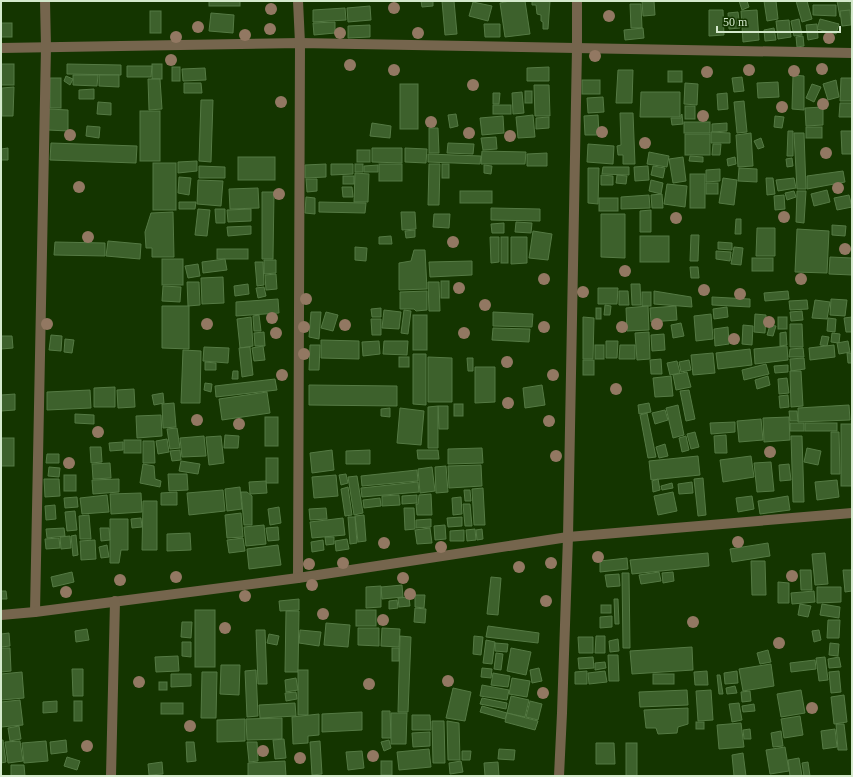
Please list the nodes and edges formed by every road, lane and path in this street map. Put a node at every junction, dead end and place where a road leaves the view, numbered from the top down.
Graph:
1 (45, 1) edge
2 (298, 1) edge
3 (577, 1) edge
4 (300, 43) junction
5 (46, 47) junction
6 (1, 48) edge
7 (577, 48) junction
8 (852, 53) edge
9 (852, 513) edge
10 (568, 536) junction
11 (298, 578) junction
12 (115, 601) junction
13 (35, 612) junction
14 (1, 615) edge
15 (112, 776) edge
16 (559, 776) edge

1 - 5 street
2 - 4 street
3 - 7 street
4 - 5 street
4 - 7 street
4 - 11 street
5 - 6 street
5 - 13 street
7 - 8 street
7 - 10 street
9 - 10 street
10 - 11 street
10 - 16 street
11 - 12 street
12 - 13 street
12 - 15 street
13 - 14 street

